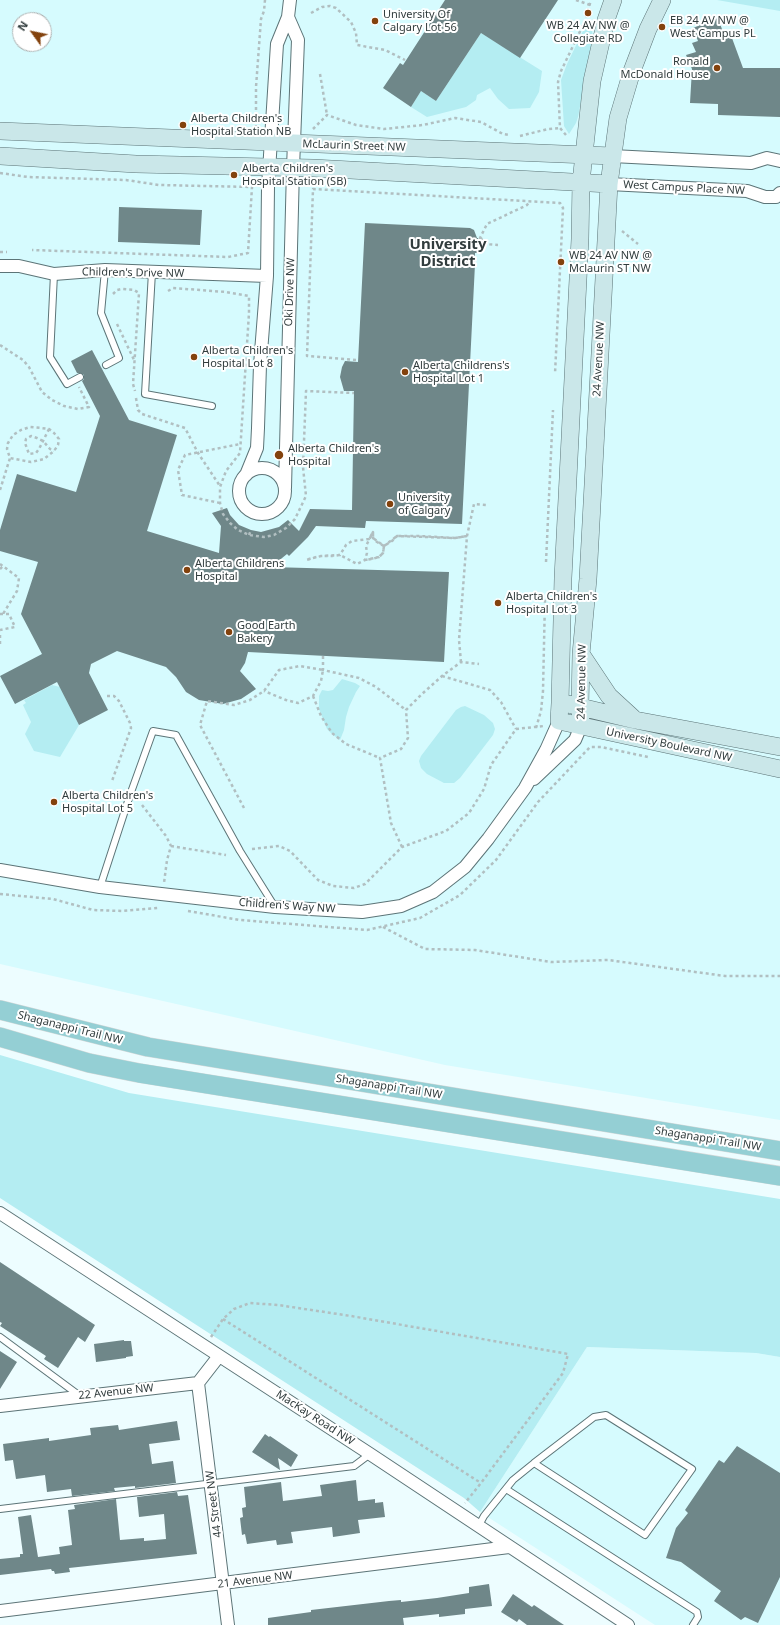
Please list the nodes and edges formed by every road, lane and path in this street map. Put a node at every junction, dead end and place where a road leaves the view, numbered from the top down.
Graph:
1 (265, 0) edge
2 (290, 0) edge
3 (576, 0) edge
4 (591, 0) edge
5 (613, 0) edge
6 (662, 0) edge
7 (590, 5) junction
8 (264, 11) junction
9 (269, 11) dead end
10 (311, 13) dead end
11 (288, 17) junction
12 (406, 60) dead end
13 (320, 74) dead end
14 (327, 115) junction
15 (255, 120) dead end
16 (560, 128) junction
17 (313, 130) dead end
18 (0, 131) edge
19 (566, 135) dead end
20 (510, 136) dead end
21 (518, 137) dead end
22 (271, 143) junction
23 (294, 144) junction
24 (0, 156) edge
25 (584, 156) junction
26 (612, 156) junction
27 (780, 161) edge
28 (269, 168) junction
29 (293, 168) junction
30 (0, 173) edge
31 (581, 182) junction
32 (609, 184) junction
33 (780, 193) edge
34 (530, 201) junction
35 (623, 225) dead end
36 (480, 238) junction
37 (638, 244) dead end
38 (498, 245) dead end
39 (32, 250) dead end
40 (478, 251) dead end
41 (0, 266) edge
42 (105, 270) junction
43 (152, 272) junction
44 (54, 274) junction
45 (266, 276) junction
46 (168, 291) dead end
47 (113, 298) dead end
48 (116, 322) dead end
49 (0, 345) edge
50 (356, 360) dead end
51 (136, 362) junction
52 (106, 365) dead end
53 (555, 374) dead end
54 (78, 378) joint
55 (212, 406) dead end
56 (553, 410) dead end
57 (49, 429) junction
58 (43, 440) junction
59 (240, 444) junction
60 (54, 451) junction
61 (198, 453) junction
62 (10, 458) junction
63 (246, 476) junction
64 (220, 486) junction
65 (285, 488) junction
66 (0, 490) edge
67 (486, 505) dead end
68 (251, 530) dead end
69 (250, 535) dead end
70 (467, 536) junction
71 (369, 539) junction
72 (384, 546) junction
73 (340, 555) junction
74 (321, 556) dead end
75 (364, 560) junction
76 (546, 562) dead end
77 (0, 564) edge
78 (3, 566) junction
79 (0, 569) edge
80 (545, 598) dead end
81 (1, 614) edge
82 (0, 630) edge
83 (0, 635) edge
84 (0, 646) edge
85 (581, 654) junction
86 (323, 656) dead end
87 (461, 662) junction
88 (479, 664) dead end
89 (323, 670) junction
90 (442, 676) junction
91 (264, 691) junction
92 (107, 696) dead end
93 (313, 696) junction
94 (560, 703) junction
95 (580, 706) junction
96 (406, 710) junction
97 (634, 720) junction
98 (553, 723) junction
99 (581, 726) junction
100 (536, 728) junction
101 (516, 729) junction
102 (590, 747) dead end
103 (780, 747) edge
104 (380, 758) junction
105 (780, 769) edge
106 (112, 781) dead end
107 (525, 788) junction
108 (142, 805) dead end
109 (244, 808) dead end
110 (171, 846) junction
111 (402, 846) junction
112 (252, 849) dead end
113 (226, 855) dead end
114 (0, 870) edge
115 (164, 885) dead end
116 (100, 887) junction
117 (0, 894) edge
118 (163, 907) dead end
119 (275, 907) junction
120 (182, 910) dead end
121 (382, 926) junction
122 (780, 976) edge
123 (0, 1010) edge
124 (0, 1037) edge
125 (780, 1151) edge
126 (780, 1176) edge
127 (0, 1213) edge
128 (224, 1319) junction
129 (0, 1337) edge
130 (210, 1339) dead end
131 (219, 1356) junction
132 (198, 1382) junction
133 (80, 1396) junction
134 (0, 1406) edge
135 (370, 1454) junction
136 (534, 1463) junction
137 (212, 1483) junction
138 (481, 1483) junction
139 (506, 1489) junction
140 (465, 1503) dead end
141 (0, 1509) edge
142 (478, 1527) junction
143 (509, 1547) junction
144 (223, 1584) junction
145 (0, 1611) edge
146 (228, 1625) edge
147 (628, 1625) edge
148 (693, 1625) edge

1 - 8 path
2 - 11 street
3 - 7 path
4 - 7 path
5 - 25 street, 24 Avenue NW
6 - 26 street, 24 Avenue NW
7 - 16 path
8 - 9 path
8 - 15 path
10 - 12 path
11 - 22 street
11 - 23 street, Oki Drive NW
13 - 14 path
14 - 17 path
14 - 20 path
16 - 19 path
16 - 21 path
18 - 22 street, McLaurin Street NW
22 - 23 street, McLaurin Street NW
22 - 28 street
23 - 25 street, McLaurin Street NW
23 - 29 street, Oki Drive NW
24 - 28 street
25 - 26 street, McLaurin Street NW
25 - 31 street, 24 Avenue NW
26 - 27 street
26 - 32 street, 24 Avenue NW
28 - 29 street
28 - 45 street
29 - 31 street
29 - 65 street, Oki Drive NW
30 - 39 path
31 - 32 street
31 - 94 street, 24 Avenue NW
32 - 33 street, West Campus Place NW
32 - 85 street, 24 Avenue NW
34 - 36 path
34 - 50 path
34 - 53 path
35 - 37 path
36 - 38 path
36 - 40 path
41 - 44 street, Children's Drive NW
42 - 43 street, Children's Drive NW
42 - 44 street, Children's Drive NW
42 - 52 lane
43 - 45 street, Children's Drive NW
43 - 55 lane
44 - 54 lane
45 - 63 street
46 - 59 path
47 - 51 path
48 - 51 path
49 - 54 path
51 - 61 path
56 - 76 path
57 - 58 path
57 - 60 path
57 - 62 path
58 - 58 path
58 - 60 path
59 - 61 path
59 - 64 path
60 - 62 path
61 - 64 path
61 - 64 path
62 - 66 path
63 - 65 street
63 - 65 street
67 - 70 path
68 - 69 path
70 - 72 path
70 - 87 path
71 - 72 path
71 - 73 path
71 - 75 path
72 - 75 path
73 - 74 path
73 - 75 path
77 - 78 path
78 - 79 path
78 - 81 path
80 - 100 path
81 - 82 path
83 - 84 path
85 - 95 street, 24 Avenue NW
85 - 97 street
86 - 89 path
87 - 88 path
87 - 90 path
89 - 91 path
89 - 93 path
89 - 96 path
90 - 96 path
90 - 101 path
91 - 93 path
91 - 109 path
92 - 106 path
93 - 104 path
94 - 95 street, University Boulevard NW
94 - 98 street, 24 Avenue NW
95 - 97 street, University Boulevard NW
95 - 99 street, 24 Avenue NW
96 - 104 path
97 - 103 street, University Boulevard NW
98 - 99 street, University Boulevard NW
98 - 100 path
98 - 107 street, Children's Way NW
99 - 105 street, University Boulevard NW
99 - 107 street, Children's Way NW
100 - 101 path
101 - 111 path
102 - 121 path
104 - 111 path
107 - 119 street, Children's Way NW
108 - 110 path
110 - 113 path
110 - 115 path
111 - 112 path
114 - 116 street, Children's Way NW
116 - 119 street, Children's Way NW
116 - 119 lane
117 - 118 path
120 - 121 path
121 - 122 path
123 - 125 main road, Shaganappi Trail NW
124 - 126 main road
127 - 131 street, MacKay Road NW
128 - 130 path
128 - 138 path
128 - 138 path
129 - 133 lane
131 - 132 street
131 - 135 street, MacKay Road NW
132 - 133 street, 22 Avenue NW
132 - 137 street, 44 Street NW
133 - 134 street, 22 Avenue NW
135 - 137 lane
135 - 142 street, MacKay Road NW
136 - 136 lane
136 - 139 lane
137 - 141 lane
137 - 144 street, 44 Street NW
138 - 140 path
139 - 142 lane
139 - 148 lane
142 - 143 street, MacKay Road NW
143 - 144 street, 21 Avenue NW
143 - 147 street, MacKay Road NW
144 - 145 street, 21 Avenue NW
144 - 146 street, 44 Street NW

